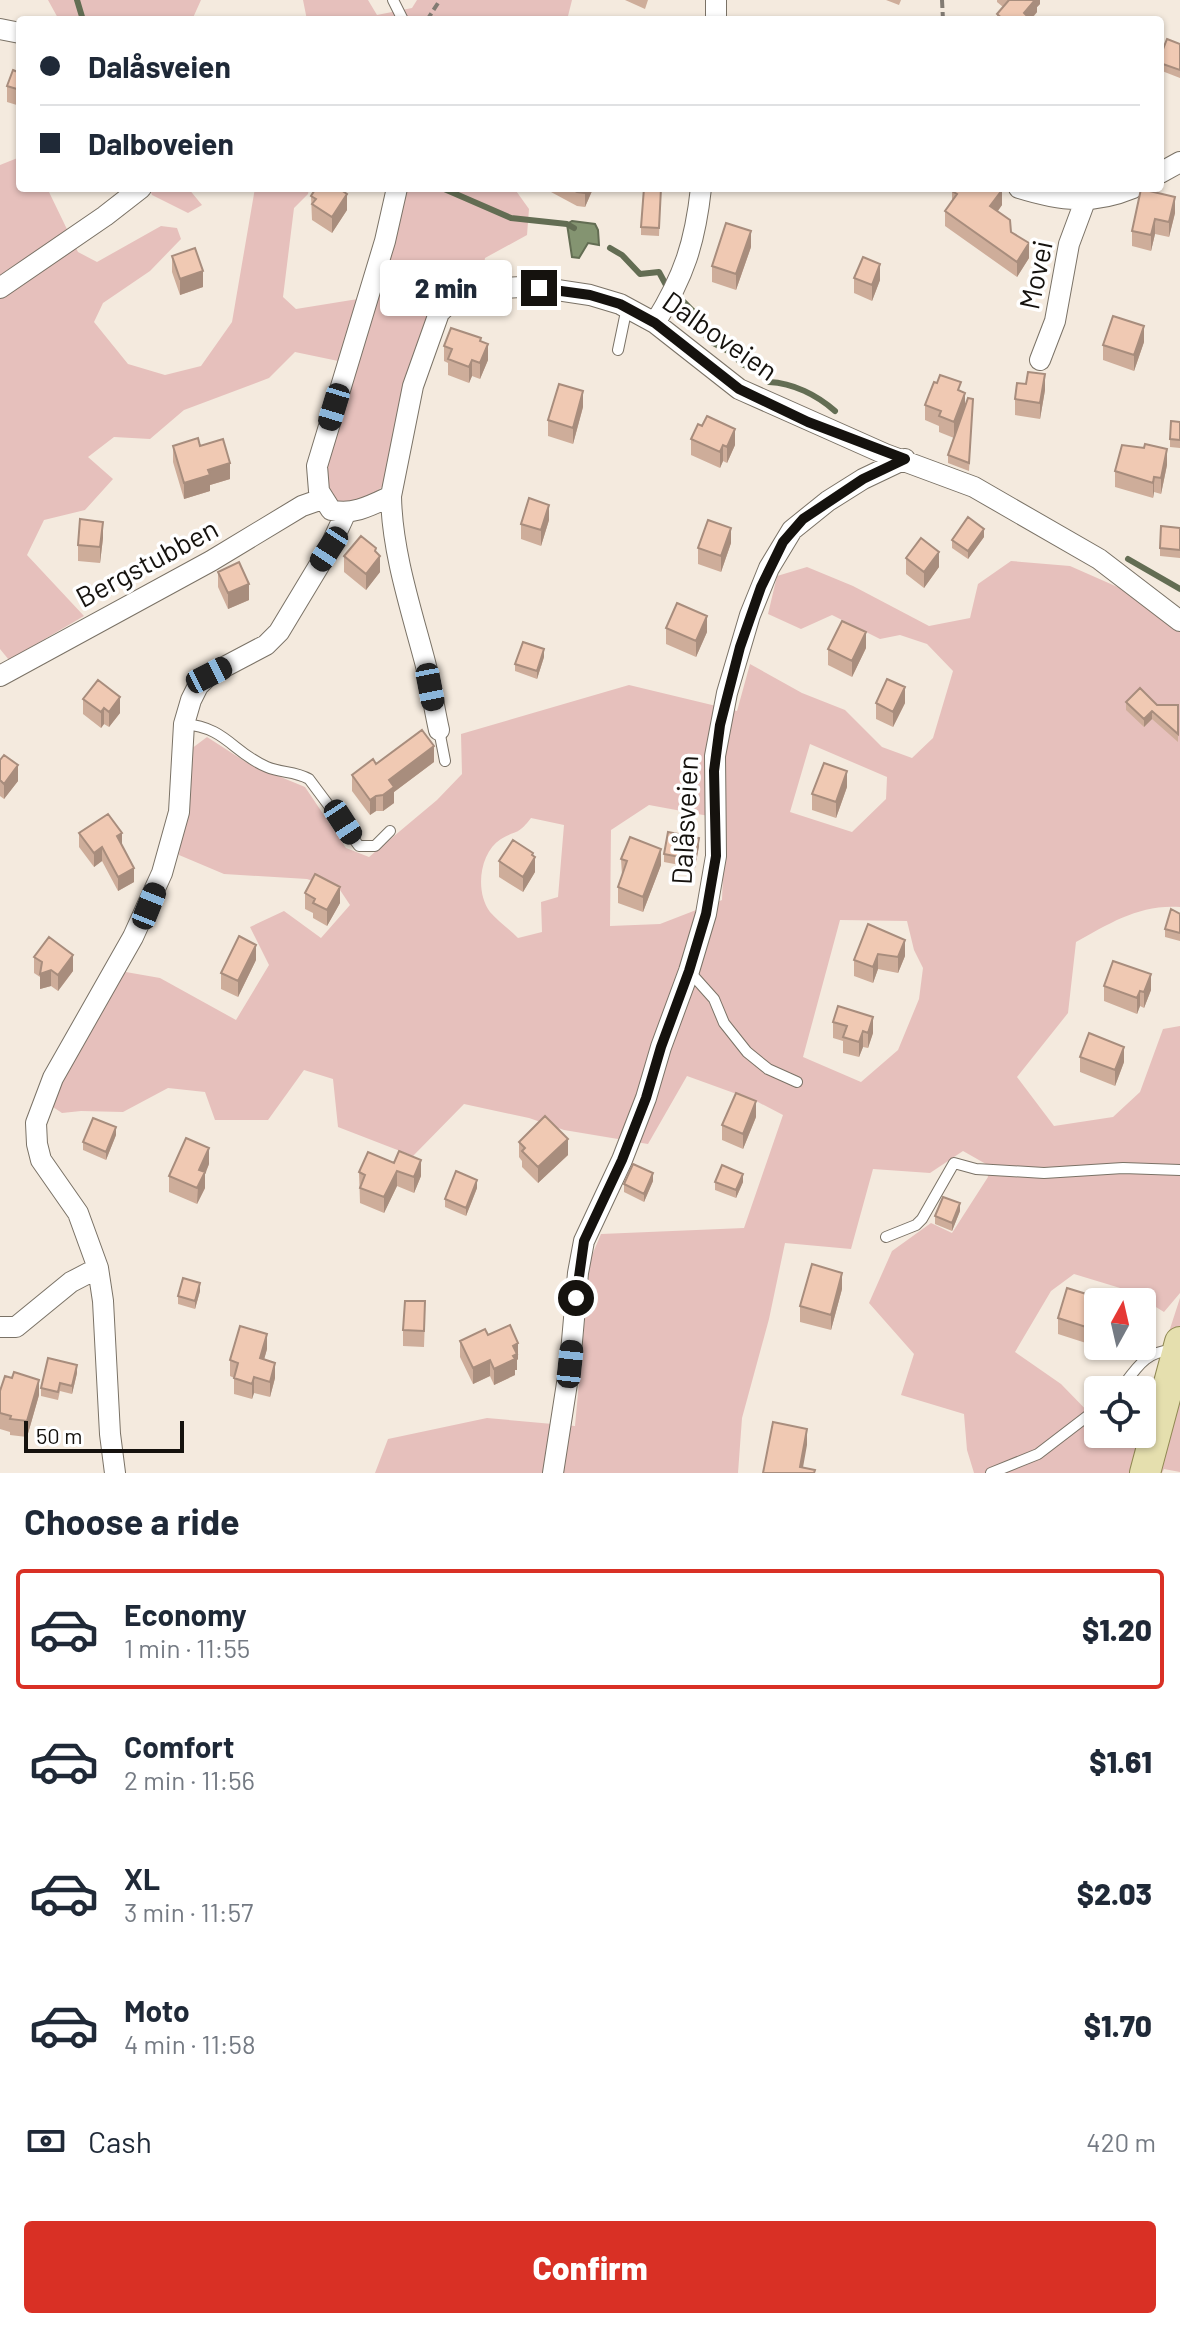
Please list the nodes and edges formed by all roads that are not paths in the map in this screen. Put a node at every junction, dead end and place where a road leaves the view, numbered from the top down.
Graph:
1 (136, 192) edge
2 (396, 192) edge
3 (700, 192) edge
4 (1039, 192) edge
5 (1122, 192) edge
6 (1085, 201) junction
7 (0, 288) edge
8 (627, 307) junction
9 (655, 323) junction
10 (618, 350) dead end
11 (1040, 360) dead end
12 (905, 459) junction
13 (391, 496) junction
14 (322, 499) junction
15 (346, 512) junction
16 (1180, 621) edge
17 (0, 676) edge
18 (184, 724) junction
19 (439, 730) joint
20 (445, 761) dead end
21 (390, 831) dead end
22 (689, 971) junction
23 (797, 1082) dead end
24 (1180, 1170) edge
25 (886, 1237) dead end
26 (98, 1268) junction
27 (5, 1331) edge
28 (1179, 1347) edge
29 (1132, 1376) edge
30 (1173, 1399) edge
31 (1084, 1419) edge
32 (115, 1473) edge
33 (553, 1473) edge
34 (991, 1473) edge
35 (1145, 1473) edge

1 - 7 street
2 - 14 street
3 - 9 street
4 - 6 street
5 - 6 street
6 - 11 street, Movei
8 - 9 street, Dalboveien
8 - 10 lane
8 - 13 street, Dalboveien
9 - 12 street, Dalboveien
12 - 16 street, Dalboveien
12 - 22 street, Dalåsveien
13 - 15 street
13 - 19 street, Dalboveien
14 - 15 street
14 - 17 street, Bergstubben
15 - 18 street
18 - 21 lane
18 - 26 street
19 - 20 lane
22 - 23 lane
22 - 33 street, Dalåsveien
24 - 25 lane
26 - 27 street
26 - 32 street
28 - 29 lane
28 - 30 main road
30 - 35 main road
31 - 34 lane

